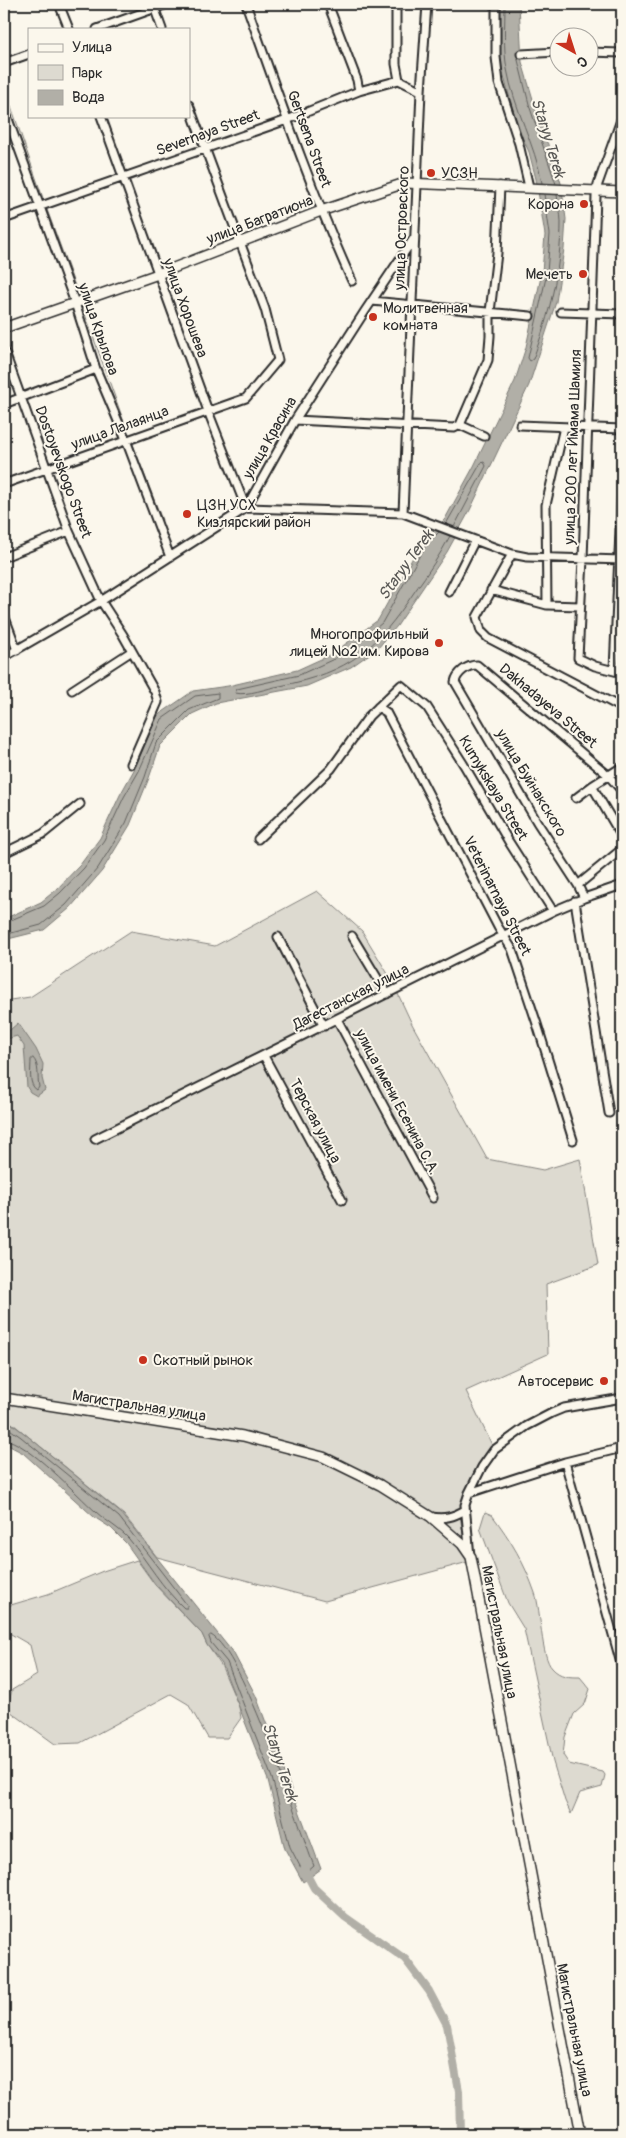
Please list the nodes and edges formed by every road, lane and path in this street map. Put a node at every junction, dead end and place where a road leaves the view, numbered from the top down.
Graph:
1 (59, 4) edge
2 (167, 4) edge
3 (246, 4) edge
4 (328, 4) edge
5 (396, 4) edge
6 (426, 4) edge
7 (496, 4) edge
8 (154, 6) edge
9 (69, 28) edge
10 (99, 28) edge
11 (162, 28) edge
12 (548, 53) edge
13 (598, 53) edge
14 (28, 54) edge
15 (521, 54) dead end
16 (622, 54) edge
17 (4, 63) edge
18 (399, 80) junction
19 (359, 91) junction
20 (421, 91) junction
21 (4, 108) edge
22 (190, 108) edge
23 (622, 117) edge
24 (102, 118) edge
25 (286, 120) junction
26 (204, 148) junction
27 (123, 178) junction
28 (417, 184) junction
29 (500, 186) junction
30 (531, 187) junction
31 (596, 190) junction
32 (622, 192) edge
33 (39, 207) junction
34 (321, 211) junction
35 (4, 219) edge
36 (414, 238) junction
37 (240, 241) junction
38 (158, 274) junction
39 (352, 281) dead end
40 (372, 300) junction
41 (75, 303) junction
42 (413, 305) junction
43 (490, 312) junction
44 (561, 312) dead end
45 (592, 313) junction
46 (622, 314) edge
47 (530, 316) dead end
48 (4, 328) edge
49 (4, 350) edge
50 (96, 369) junction
51 (21, 398) junction
52 (4, 404) edge
53 (208, 411) junction
54 (295, 420) junction
55 (408, 425) junction
56 (460, 425) junction
57 (520, 425) dead end
58 (564, 426) junction
59 (588, 428) junction
60 (622, 430) edge
61 (484, 436) dead end
62 (126, 440) junction
63 (46, 469) junction
64 (4, 484) edge
65 (622, 484) edge
66 (246, 508) junction
67 (403, 513) junction
68 (69, 531) junction
69 (475, 540) junction
70 (512, 554) junction
71 (4, 557) edge
72 (170, 557) junction
73 (546, 557) junction
74 (584, 559) junction
75 (620, 560) edge
76 (491, 590) junction
77 (449, 592) dead end
78 (101, 601) junction
79 (548, 605) junction
80 (580, 606) junction
81 (4, 616) edge
82 (16, 650) junction
83 (132, 651) junction
84 (4, 656) edge
85 (614, 670) junction
86 (622, 674) edge
87 (455, 682) joint
88 (72, 690) dead end
89 (378, 707) junction
90 (622, 708) edge
91 (131, 764) dead end
92 (622, 767) edge
93 (608, 775) junction
94 (592, 786) junction
95 (622, 791) edge
96 (576, 798) dead end
97 (80, 804) dead end
98 (622, 837) edge
99 (258, 839) dead end
100 (622, 850) edge
101 (4, 853) edge
102 (578, 885) junction
103 (622, 885) edge
104 (584, 898) junction
105 (575, 901) junction
106 (553, 911) junction
107 (352, 936) dead end
108 (504, 936) junction
109 (278, 937) dead end
110 (387, 994) junction
111 (337, 1020) junction
112 (324, 1026) junction
113 (264, 1056) junction
114 (609, 1113) dead end
115 (94, 1139) dead end
116 (573, 1140) dead end
117 (433, 1198) dead end
118 (342, 1200) dead end
119 (4, 1398) edge
120 (622, 1398) edge
121 (622, 1448) edge
122 (565, 1462) junction
123 (469, 1493) junction
124 (465, 1510) junction
125 (431, 1517) junction
126 (471, 1557) junction
127 (622, 1668) edge
128 (580, 2134) edge

1 - 9 street
2 - 8 street
3 - 25 street, Gertsena Street
4 - 19 street
5 - 18 street
6 - 20 street, улица Островского
7 - 30 street
8 - 10 street
8 - 11 street
12 - 15 street
13 - 16 street
14 - 17 street
18 - 19 street, Severnaya Street
18 - 20 street
19 - 25 street, Severnaya Street
20 - 28 street, улица Островского
21 - 33 street, улица Крылова
22 - 26 street
23 - 31 street, улица 200 лет Имама Шамиля
24 - 27 street, улица Хорошева
25 - 26 street, Severnaya Street
25 - 34 street, Gertsena Street
26 - 27 street, Severnaya Street
26 - 37 street
27 - 33 street, Severnaya Street
27 - 38 street, улица Хорошева
28 - 29 main road, улица Багратиона
28 - 34 main road, улица Багратиона
28 - 36 street, улица Островского
29 - 30 main road, улица Багратиона
29 - 43 street
30 - 31 main road, улица Багратиона
31 - 32 main road
31 - 45 street, улица 200 лет Имама Шамиля
33 - 35 street, Severnaya Street
33 - 41 street, улица Крылова
34 - 37 main road, улица Багратиона
34 - 39 street, Gertsena Street
36 - 40 street, улица Красина
36 - 42 street, улица Островского
37 - 38 main road, улица Багратиона
37 - 53 street, улица Лалаянца
38 - 41 main road, улица Багратиона
38 - 53 street, улица Хорошева
40 - 42 street
40 - 54 street, улица Красина
41 - 48 main road, улица Багратиона
41 - 50 street, улица Крылова
42 - 43 street
42 - 55 street, улица Островского
43 - 47 street
43 - 56 street
44 - 45 street
45 - 46 street
45 - 59 street, улица 200 лет Имама Шамиля
49 - 51 street, Dostoyevskogo Street
50 - 51 street
50 - 62 street, улица Крылова
51 - 52 street
51 - 63 street, Dostoyevskogo Street
53 - 62 street, улица Лалаянца
53 - 66 street, улица Хорошева
54 - 55 street
54 - 66 street, улица Красина
55 - 56 street
55 - 67 street, улица Островского
56 - 61 street
57 - 58 street
58 - 59 street
58 - 73 street
59 - 60 street
59 - 74 street, улица 200 лет Имама Шамиля
62 - 63 street, улица Лалаянца
62 - 72 street, улица Крылова
63 - 64 street, улица Лалаянца
63 - 68 street, Dostoyevskogo Street
65 - 75 street
66 - 67 street
66 - 72 street, улица Красина
67 - 69 street
68 - 71 street
68 - 78 street, Dostoyevskogo Street
69 - 70 street
69 - 77 street
70 - 73 street
70 - 76 street
72 - 78 street, улица Красина
73 - 74 street
73 - 79 street
74 - 75 street
74 - 80 street, улица 200 лет Имама Шамиля
75 - 85 street
76 - 79 street
76 - 90 street
78 - 82 street, улица Красина
78 - 83 street
79 - 80 street
80 - 85 street, улица 200 лет Имама Шамиля
81 - 82 street
82 - 84 street, улица Красина
83 - 88 street
83 - 91 street
85 - 86 street, улица 200 лет Имама Шамиля
87 - 93 street, Dakhadayeva Street
87 - 102 street, улица Буйнакского
89 - 99 street
89 - 106 street, Kumykskaya Street
89 - 108 street, Veterinarnaya Street
92 - 93 street
93 - 94 street
93 - 95 street, Dakhadayeva Street
94 - 96 street
94 - 98 street
97 - 101 street
100 - 102 street
102 - 104 street, улица Буйнакского
103 - 104 street, Дагестанская улица
104 - 105 street, Дагестанская улица
105 - 106 street, Дагестанская улица
105 - 114 street
106 - 108 street, Дагестанская улица
107 - 110 street
108 - 110 street, Дагестанская улица
108 - 116 street, Veterinarnaya Street
109 - 112 street
110 - 111 street, Дагестанская улица
111 - 112 street, Дагестанская улица
111 - 117 street, улица имени Есенина С.А.
112 - 113 street, Дагестанская улица
113 - 115 street, Дагестанская улица
113 - 118 street, Терская улица
119 - 125 main road, Магистральная улица
120 - 123 street
121 - 122 street
122 - 123 street
122 - 127 street
123 - 124 street
124 - 125 street
124 - 126 street
125 - 126 main road, Магистральная улица
126 - 128 main road, Магистральная улица

